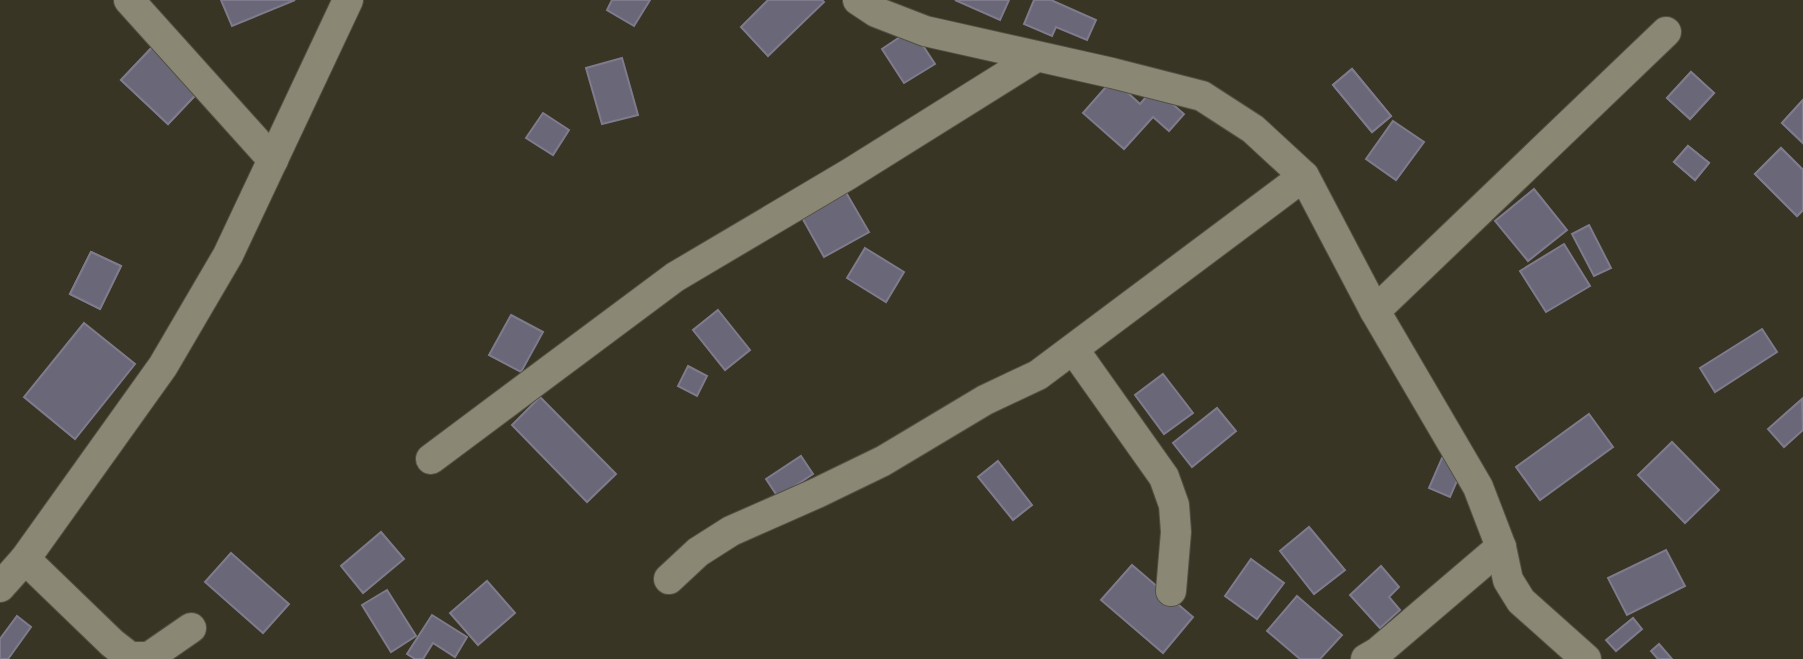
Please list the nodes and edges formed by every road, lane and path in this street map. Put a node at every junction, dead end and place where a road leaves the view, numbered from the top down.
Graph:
1 (129, 0) edge
2 (348, 0) edge
3 (858, 0) edge
4 (1666, 32) dead end
5 (1036, 57) junction
6 (273, 160) junction
7 (1304, 177) junction
8 (1375, 311) junction
9 (1074, 350) junction
10 (431, 459) dead end
11 (1501, 547) junction
12 (25, 559) junction
13 (669, 579) dead end
14 (0, 587) edge
15 (1171, 591) dead end
16 (191, 628) dead end
17 (1366, 659) edge
18 (1586, 659) edge

1 - 6 street
2 - 6 street
3 - 5 street
4 - 8 street
5 - 7 street
5 - 10 street
6 - 12 street
7 - 8 street
7 - 9 street
8 - 11 street
9 - 13 street
9 - 15 street
11 - 17 street
11 - 18 street
12 - 14 street
12 - 16 street

